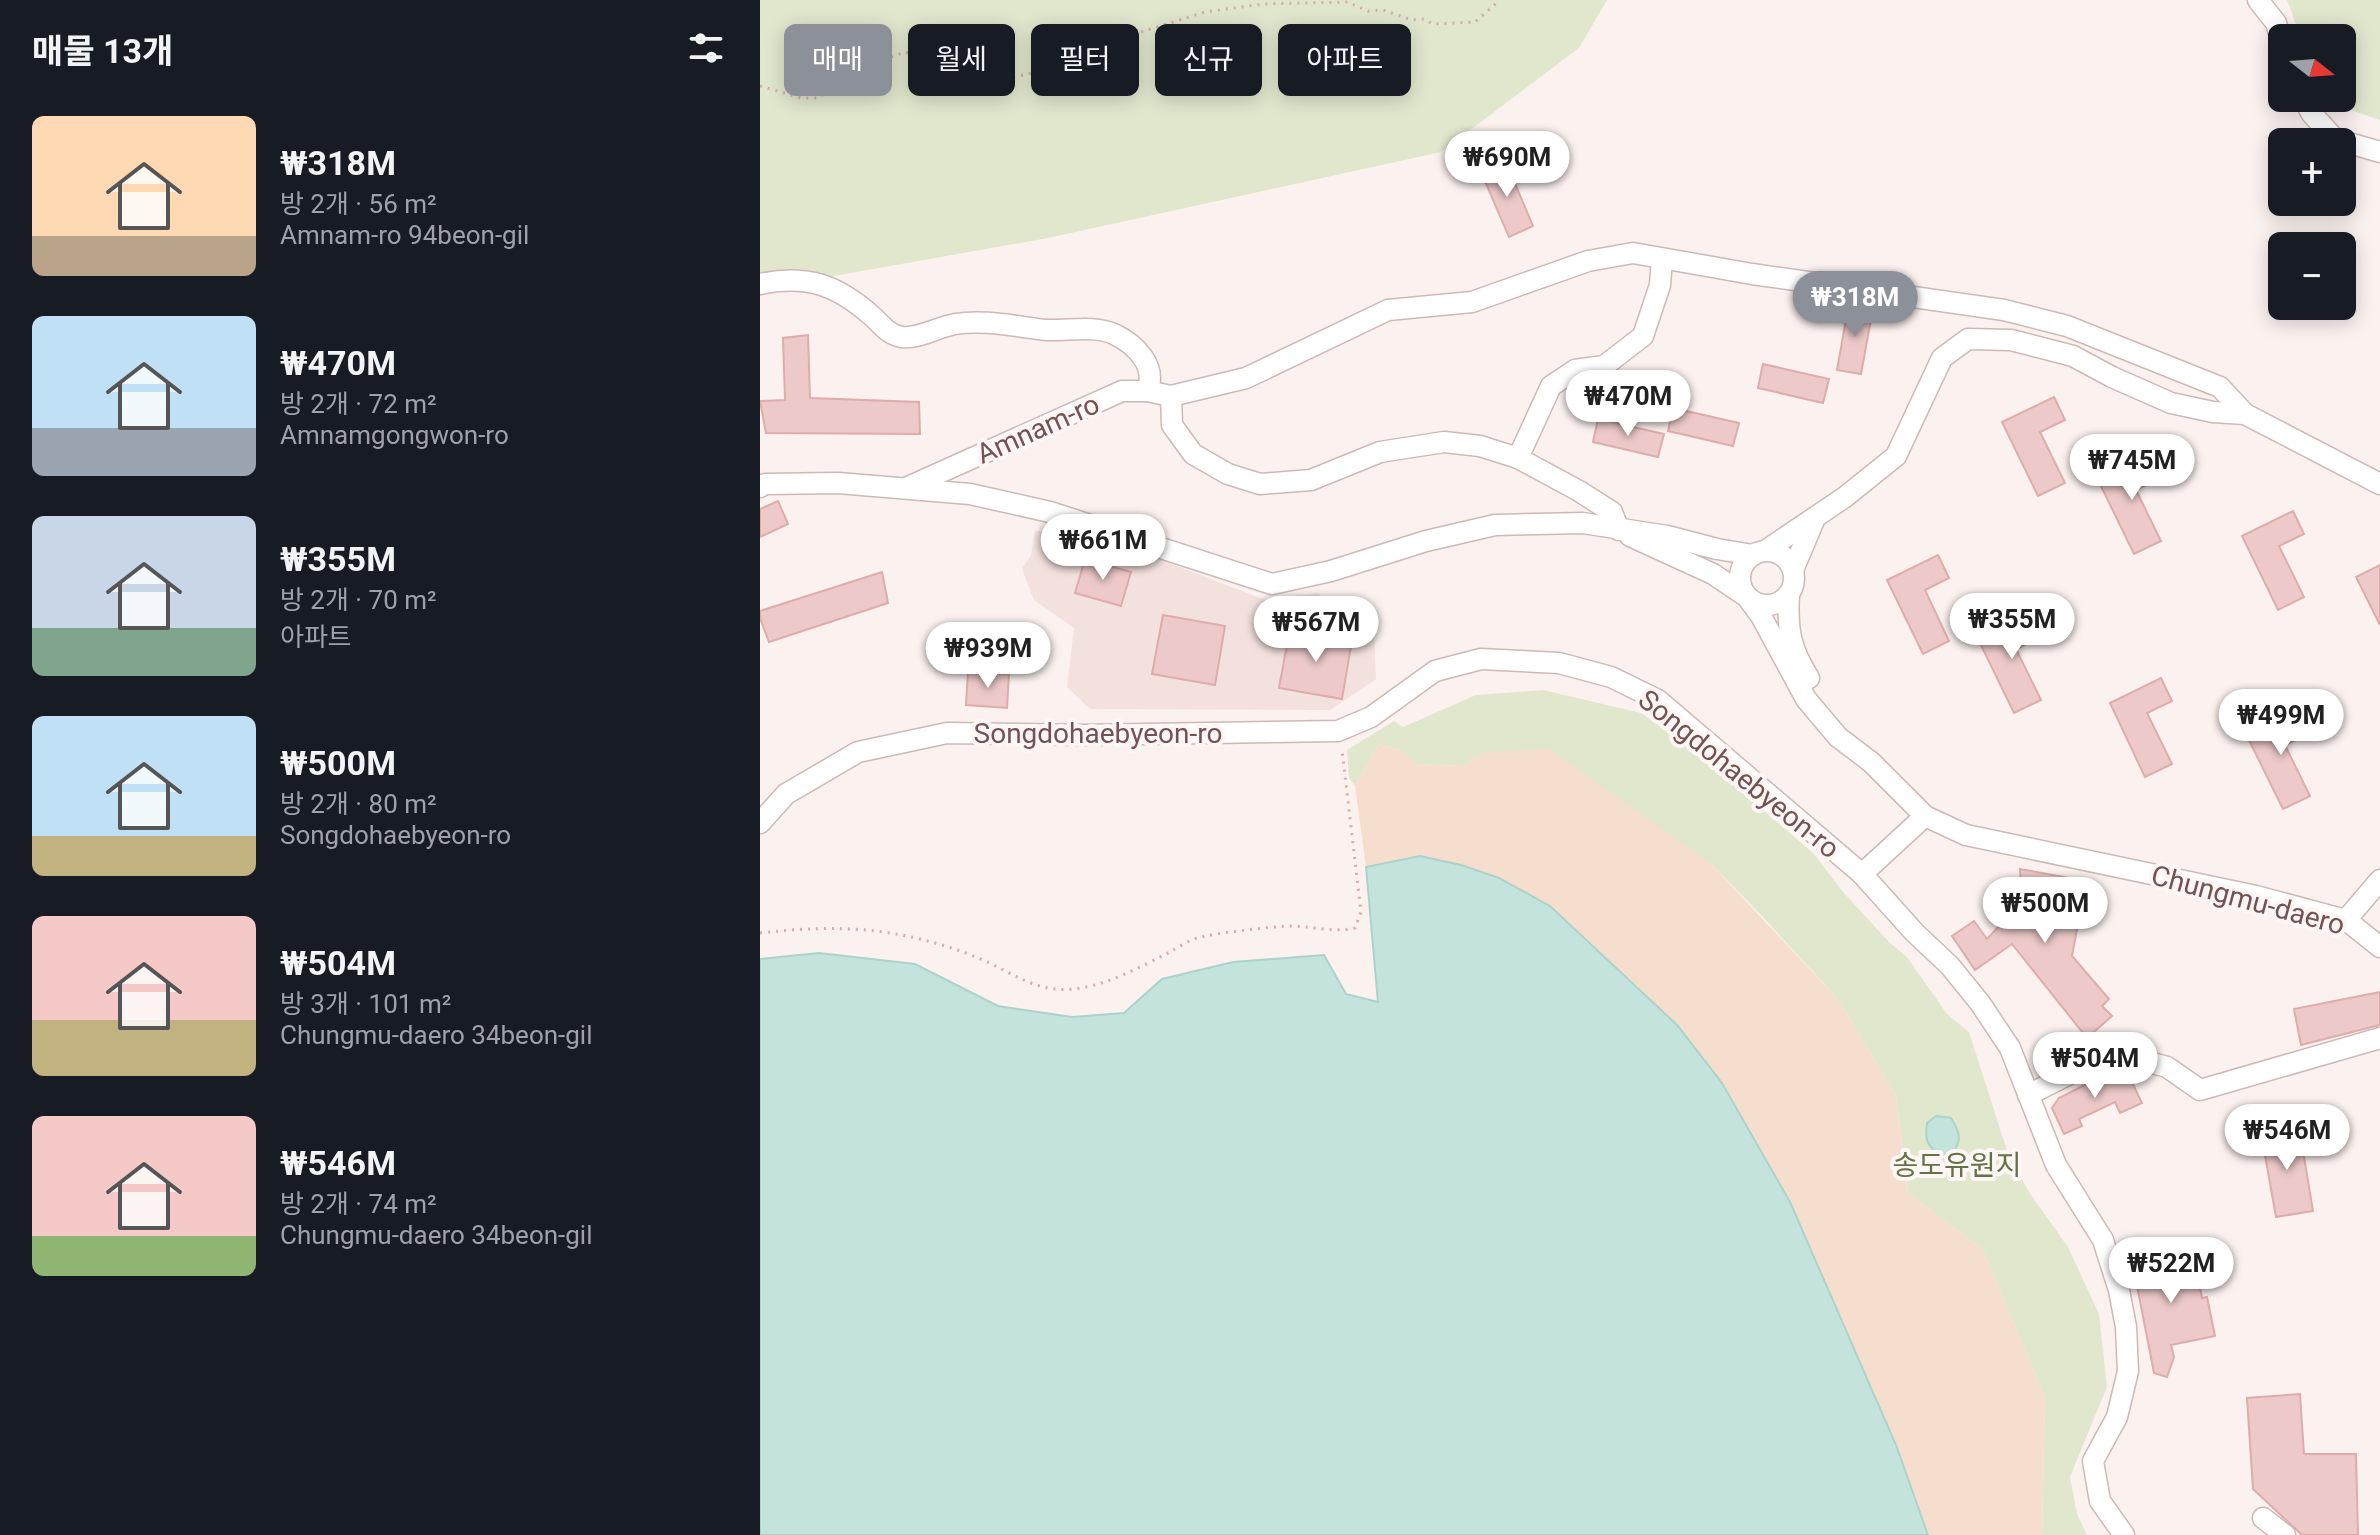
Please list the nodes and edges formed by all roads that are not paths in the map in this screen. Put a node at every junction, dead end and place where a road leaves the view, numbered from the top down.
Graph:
1 (2258, 0) edge
2 (2276, 24) edge
3 (2311, 112) edge
4 (2380, 152) edge
5 (1662, 259) junction
6 (760, 284) edge
7 (2186, 373) junction
8 (1147, 391) junction
9 (1171, 396) junction
10 (2171, 403) junction
11 (2245, 414) junction
12 (1518, 458) junction
13 (2380, 484) edge
14 (760, 487) edge
15 (908, 487) junction
16 (1815, 518) junction
17 (1619, 530) junction
18 (1759, 553) junction
19 (1793, 570) junction
20 (1789, 594) junction
21 (1747, 597) junction
22 (1871, 762) junction
23 (1925, 816) junction
24 (760, 823) edge
25 (1862, 874) junction
26 (2380, 880) edge
27 (2346, 920) junction
28 (2380, 947) edge
29 (2376, 1039) edge
30 (2028, 1095) junction
31 (2263, 1518) dead end
32 (2124, 1535) edge
33 (2285, 1535) edge

1 - 2 street
3 - 4 street
5 - 7 street
5 - 9 street
5 - 12 street
6 - 8 street
7 - 10 street
7 - 11 street
8 - 9 street, Amnam-ro
8 - 15 street, Amnam-ro
9 - 12 street
10 - 11 street
10 - 16 street
11 - 13 street
12 - 17 street
14 - 15 street
15 - 17 street
16 - 18 street
16 - 19 street
17 - 18 street
17 - 21 street
18 - 19 street
18 - 21 street
19 - 20 street
20 - 21 street
20 - 22 street
21 - 22 street
22 - 23 street
23 - 25 street
23 - 27 street, Chungmu-daero
24 - 25 street, Songdohaebyeon-ro
25 - 30 street, Songdohaebyeon-ro
26 - 27 street
27 - 28 street, Chungmu-daero
29 - 30 street
30 - 32 street, Songdohaebyeon-ro
31 - 33 street

